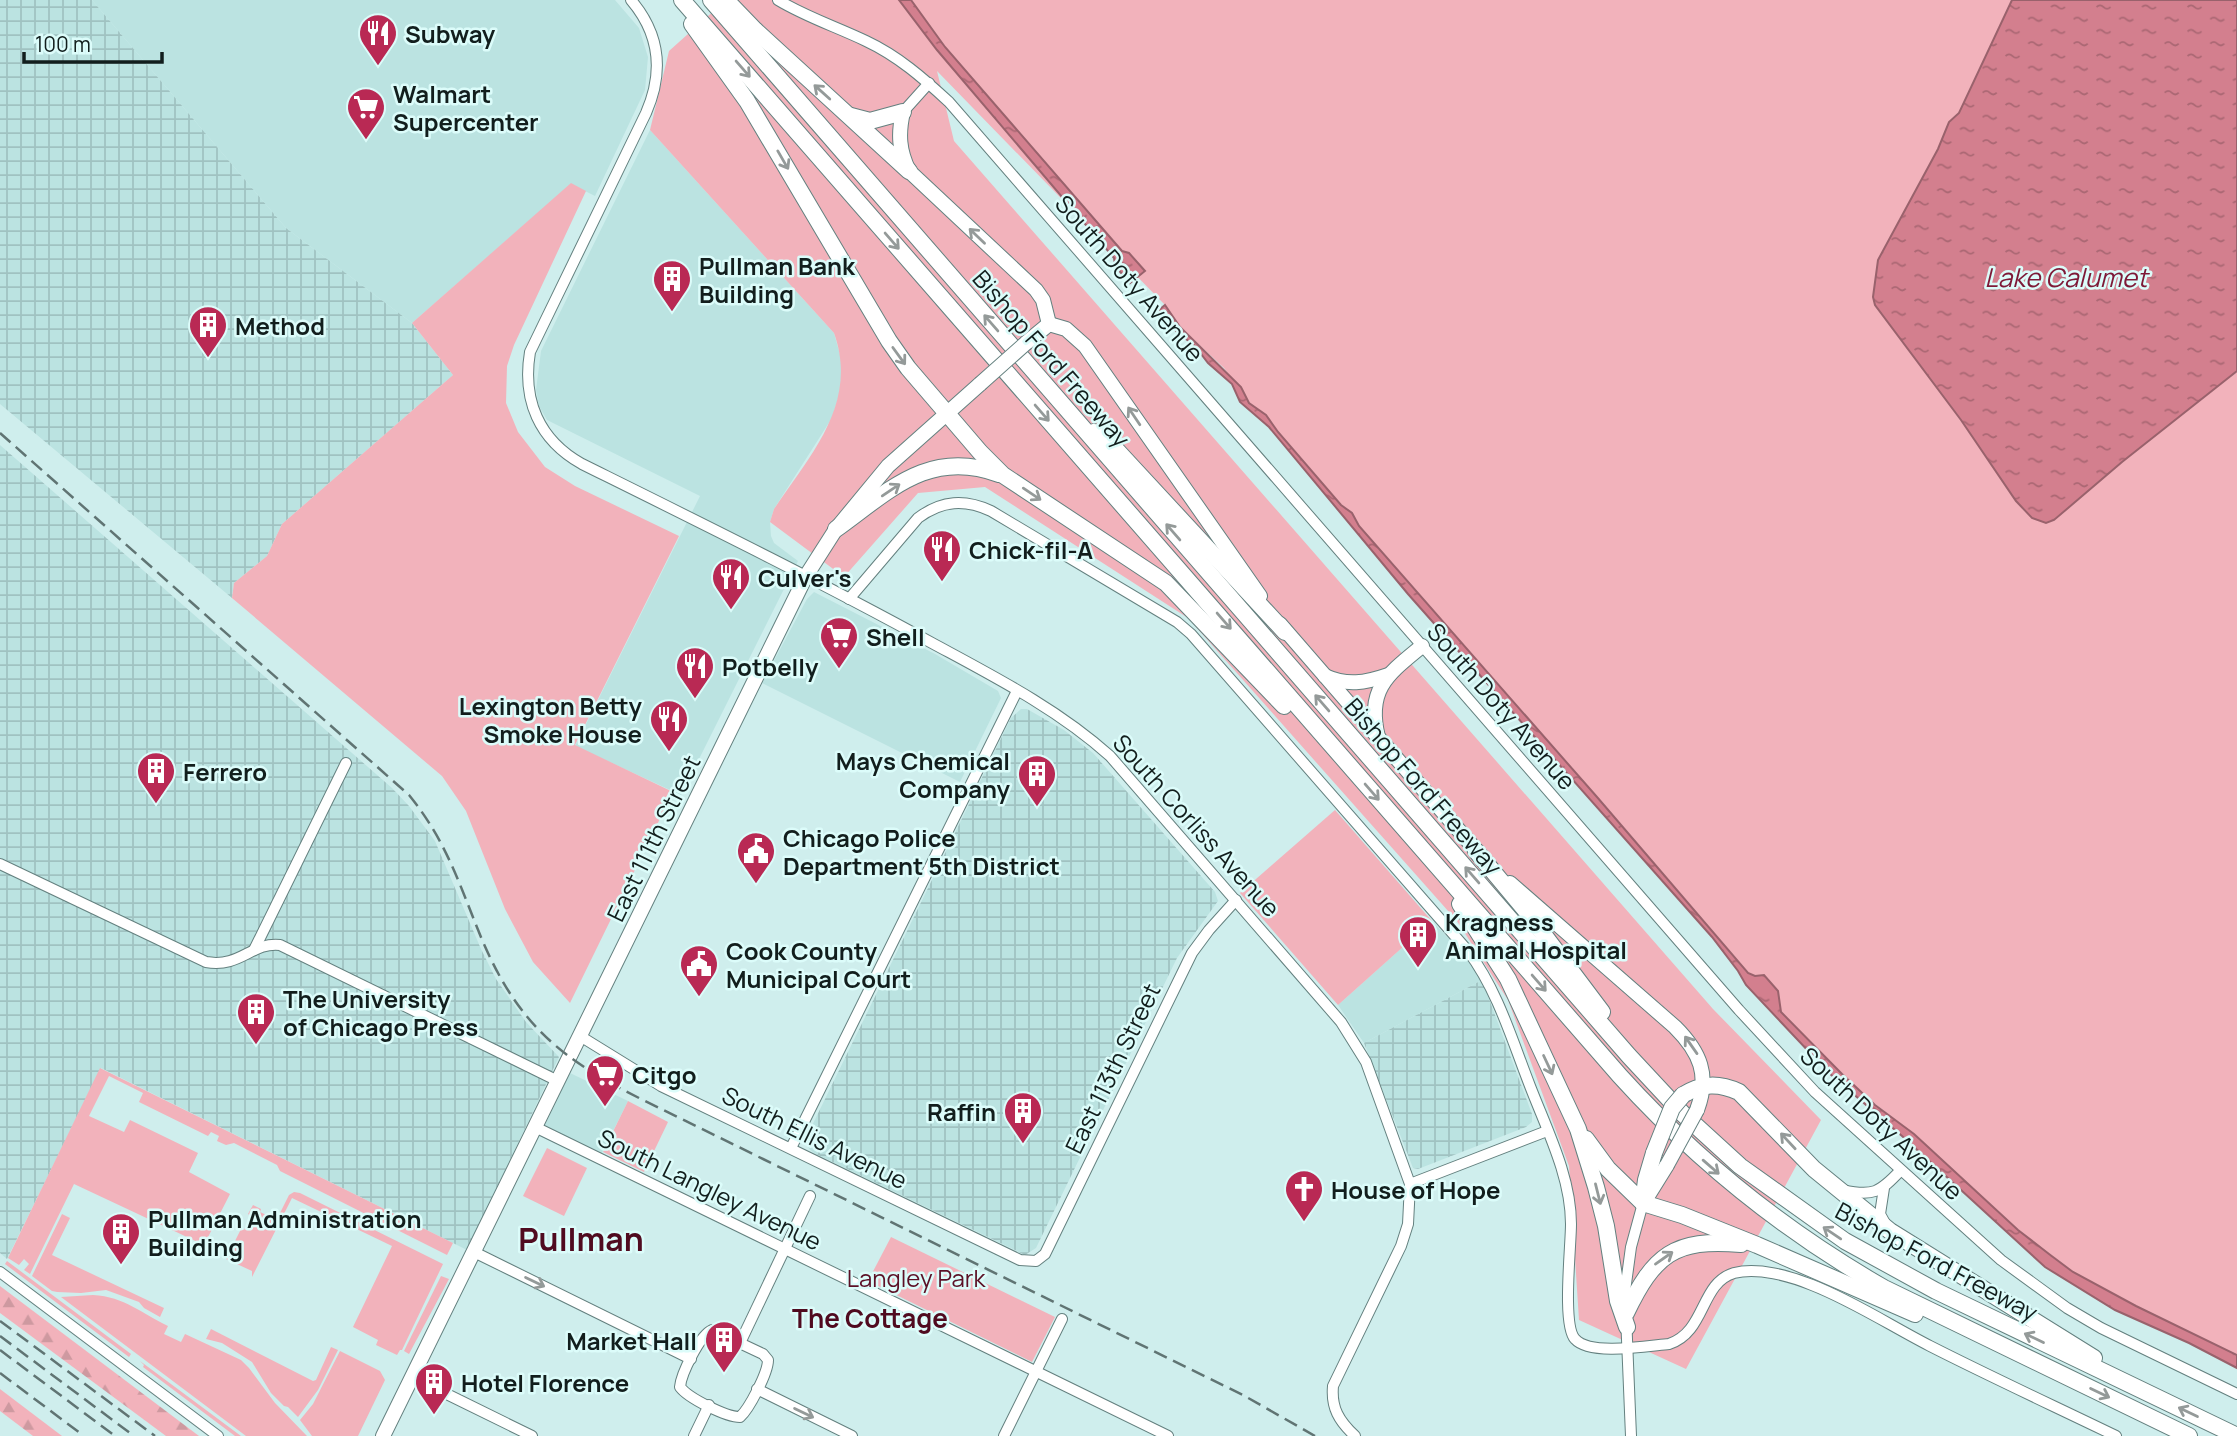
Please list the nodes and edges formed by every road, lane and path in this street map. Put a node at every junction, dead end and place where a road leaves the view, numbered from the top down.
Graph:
1 (631, 0) edge
2 (681, 0) edge
3 (711, 0) edge
4 (726, 0) edge
5 (778, 0) edge
6 (929, 83) junction
7 (903, 112) junction
8 (847, 114) junction
9 (909, 171) junction
10 (1049, 324) junction
11 (948, 413) junction
12 (1069, 413) junction
13 (1003, 475) junction
14 (836, 529) junction
15 (806, 576) junction
16 (849, 598) junction
17 (1285, 632) junction
18 (1422, 646) junction
19 (1323, 675) junction
20 (1388, 675) junction
21 (1017, 691) junction
22 (1378, 737) junction
23 (1327, 740) junction
24 (346, 763) dead end
25 (1476, 851) junction
26 (0, 864) edge
27 (1446, 876) junction
28 (1236, 900) junction
29 (254, 950) junction
30 (580, 1036) junction
31 (1629, 1056) junction
32 (558, 1081) junction
33 (1703, 1086) junction
34 (536, 1127) junction
35 (1578, 1129) junction
36 (1547, 1131) junction
37 (791, 1148) junction
38 (1900, 1171) junction
39 (1410, 1184) junction
40 (1884, 1188) junction
41 (1837, 1189) junction
42 (810, 1196) dead end
43 (1643, 1203) junction
44 (1889, 1231) junction
45 (1757, 1245) junction
46 (784, 1249) junction
47 (474, 1252) junction
48 (1036, 1261) joint
49 (0, 1272) edge
50 (1062, 1319) dead end
51 (1627, 1320) junction
52 (1972, 1331) junction
53 (740, 1343) junction
54 (1628, 1347) junction
55 (691, 1359) junction
56 (1036, 1371) junction
57 (412, 1377) junction
58 (757, 1389) junction
59 (2139, 1389) junction
60 (2237, 1394) edge
61 (709, 1405) junction
62 (218, 1436) edge
63 (383, 1436) edge
64 (532, 1436) edge
65 (694, 1436) edge
66 (852, 1436) edge
67 (1004, 1436) edge
68 (1168, 1436) edge
69 (1355, 1436) edge
70 (1631, 1436) edge
71 (2116, 1436) edge
72 (2189, 1436) edge
73 (2237, 1436) edge

1 - 15 street
2 -> 11 highway
2 -> 23 highway, Bishop Ford Freeway
12 -> 3 highway, Bishop Ford Freeway
8 -> 4 highway
5 - 6 street, South Doty Avenue
6 - 7 street
6 - 18 street, South Doty Avenue
7 - 8 highway
7 - 9 main road
8 - 9 highway
10 -> 9 main road
10 - 11 main road, East 111th Street, bridge
17 -> 10 main road
11 - 13 highway
11 - 14 main road, East 111th Street
12 - 17 highway
31 -> 12 highway, Bishop Ford Freeway
14 -> 13 highway
13 -> 23 highway
14 - 15 main road, East 111th Street
15 - 16 street, South Corliss Avenue
15 - 30 main road, East 111th Street
16 - 21 street, South Corliss Avenue
16 - 36 street
17 - 19 main road
18 - 20 main road
18 - 38 street, South Doty Avenue
19 - 20 main road
19 - 22 main road
20 - 22 main road
21 - 28 street, South Corliss Avenue
21 - 37 street
22 - 25 main road
23 -> 27 highway, Bishop Ford Freeway
24 - 29 street
25 - 31 highway
33 -> 25 main road
26 - 29 street
27 -> 35 highway
27 -> 52 highway, Bishop Ford Freeway
28 - 39 street, South Corliss Avenue
28 - 48 street, East 113th Street
29 - 32 street
30 - 32 main road, East 111th Street
30 - 37 street, South Ellis Avenue
59 -> 31 highway, Bishop Ford Freeway
32 - 34 main road, East 111th Street
41 -> 33 highway
33 - 43 main road, bridge
33 - 43 highway, bridge
34 - 46 street, South Langley Avenue
34 - 47 main road, East 111th Street
35 - 43 highway
35 -> 51 highway
36 - 39 street
36 - 54 street
37 - 48 street, South Ellis Avenue
38 - 40 street
38 - 60 street, South Doty Avenue
39 - 69 street
40 - 41 street
40 - 44 street
41 - 44 highway
42 - 46 street
43 - 45 highway
43 - 51 street
44 - 59 highway
51 -> 45 highway
45 - 52 highway
46 - 53 street
46 - 56 street, South Langley Avenue
47 -> 55 street
47 - 57 main road, East 111th Street
49 - 62 street
50 - 56 street
51 - 54 street
52 -> 72 highway, Bishop Ford Freeway
53 - 55 street
53 - 58 street
54 - 70 street
54 - 71 street
55 - 61 street
56 - 67 street
56 - 68 street, South Langley Avenue
57 - 63 main road, East 111th Street
57 - 64 street
58 - 61 street
58 -> 66 street
73 -> 59 highway, Bishop Ford Freeway
61 - 65 street

